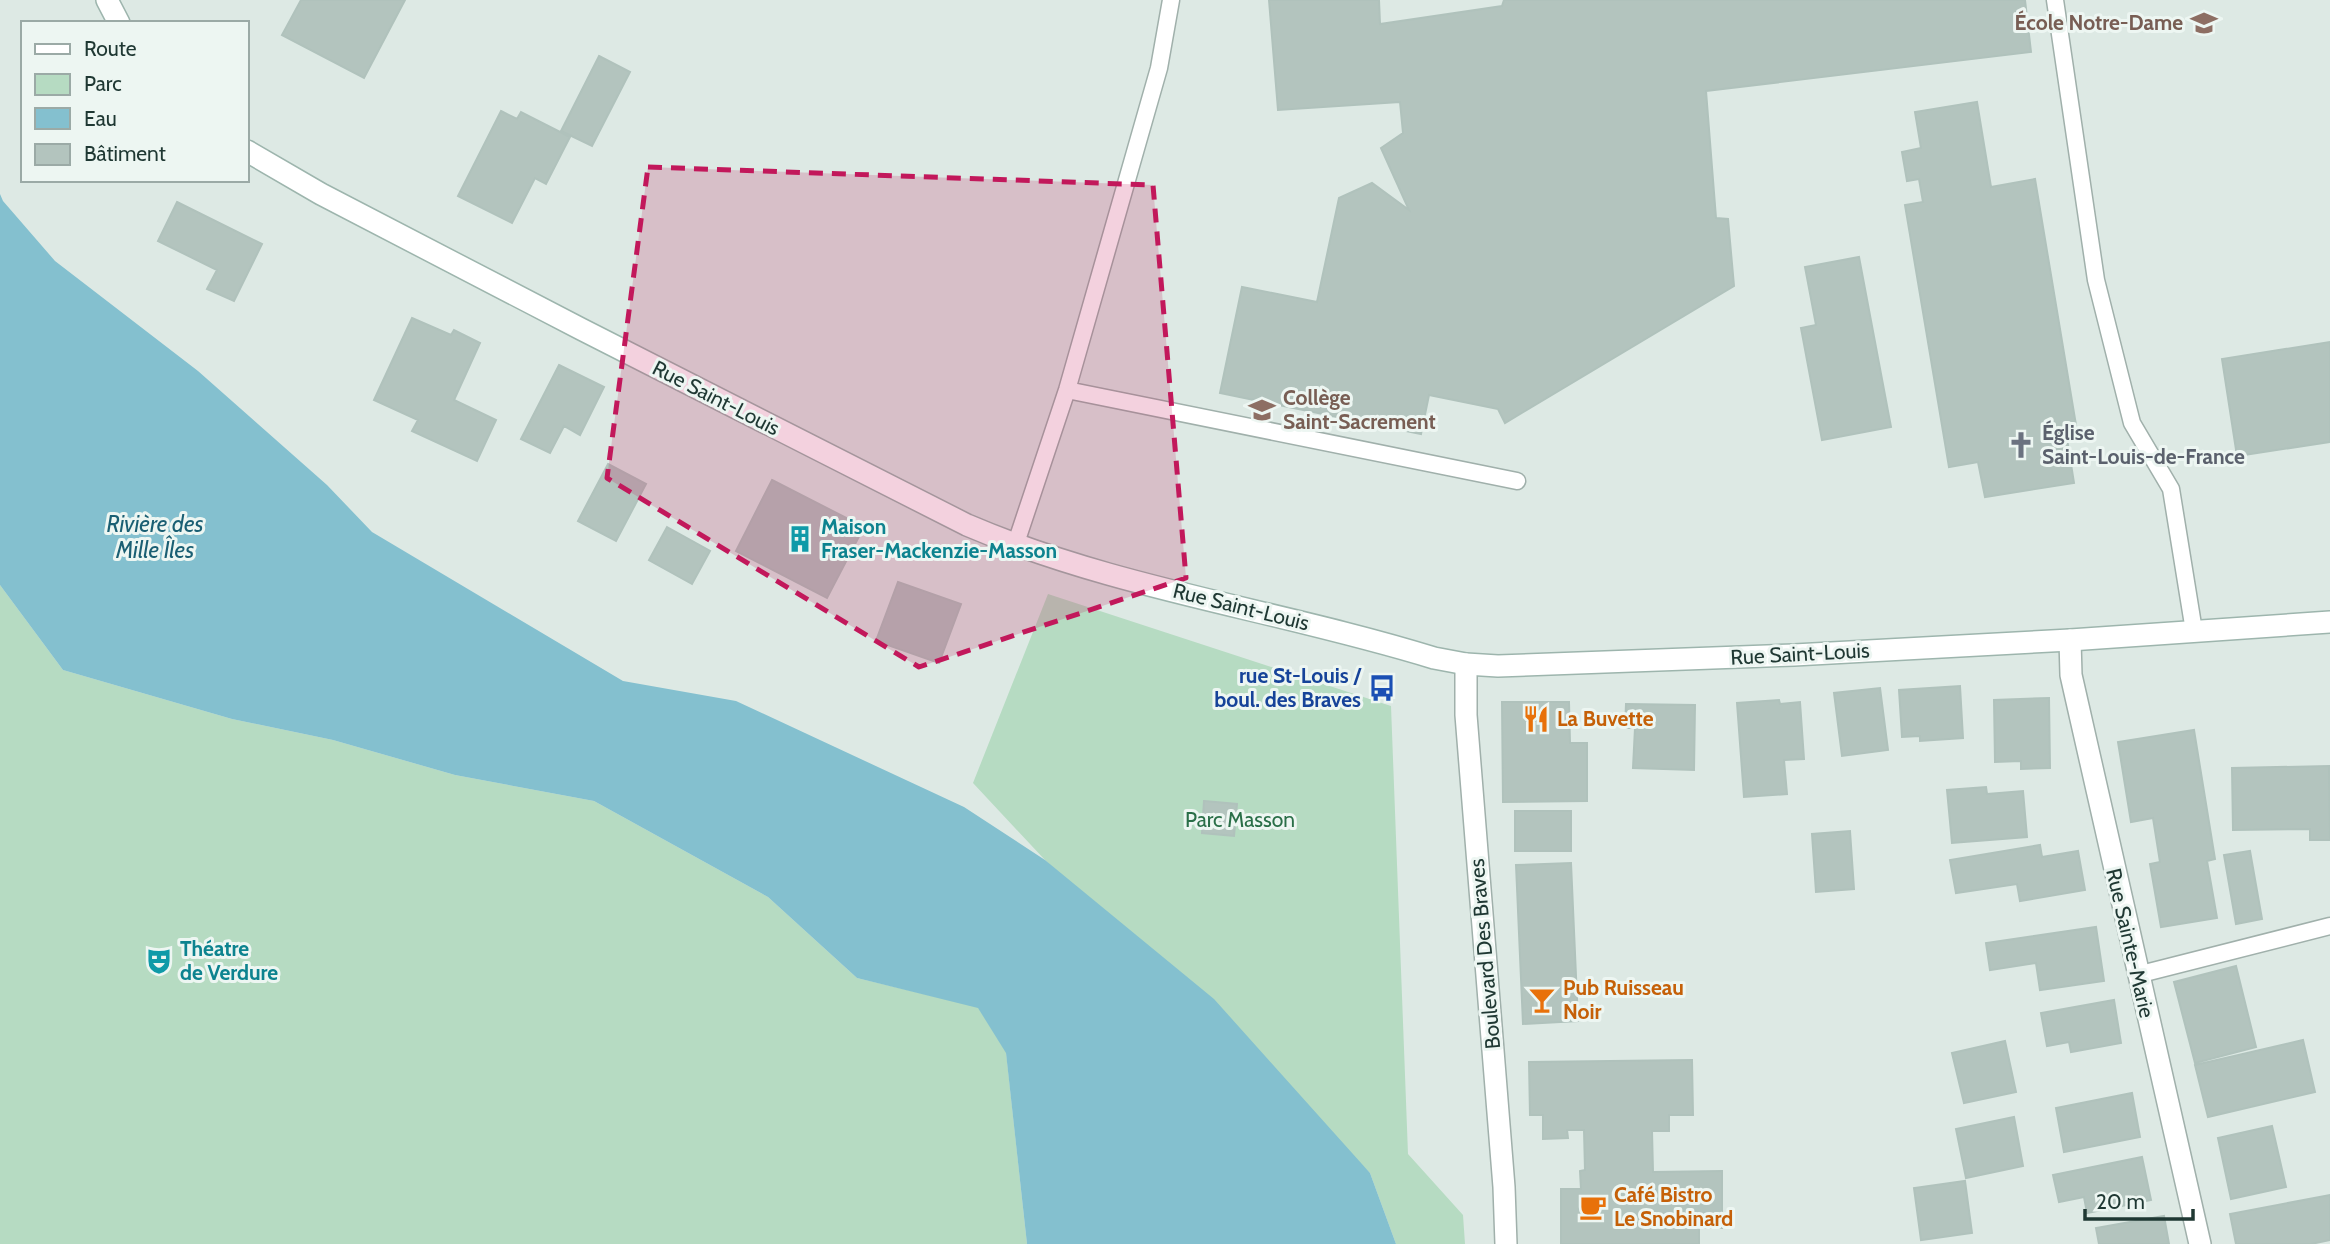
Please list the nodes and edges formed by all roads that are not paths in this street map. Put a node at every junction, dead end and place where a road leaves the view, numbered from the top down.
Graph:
1 (107, 0) edge
2 (1171, 0) edge
3 (2055, 0) edge
4 (118, 21) edge
5 (248, 152) edge
6 (1067, 390) junction
7 (1517, 481) dead end
8 (1015, 545) junction
9 (2330, 622) edge
10 (2194, 631) junction
11 (2070, 640) junction
12 (1466, 664) junction
13 (2330, 926) edge
14 (2137, 975) junction
15 (1506, 1244) edge
16 (2200, 1244) edge

1 - 4 main road
2 - 6 lane
3 - 10 lane
5 - 8 main road, Rue Saint-Louis
6 - 7 lane
6 - 8 lane
8 - 12 main road, Rue Saint-Louis
9 - 10 main road, Rue Saint-Louis
10 - 11 main road, Rue Saint-Louis
11 - 12 main road, Rue Saint-Louis
11 - 14 main road, Rue Sainte-Marie
12 - 15 main road, Boulevard Des Braves
13 - 14 lane
14 - 16 main road, Rue Sainte-Marie

